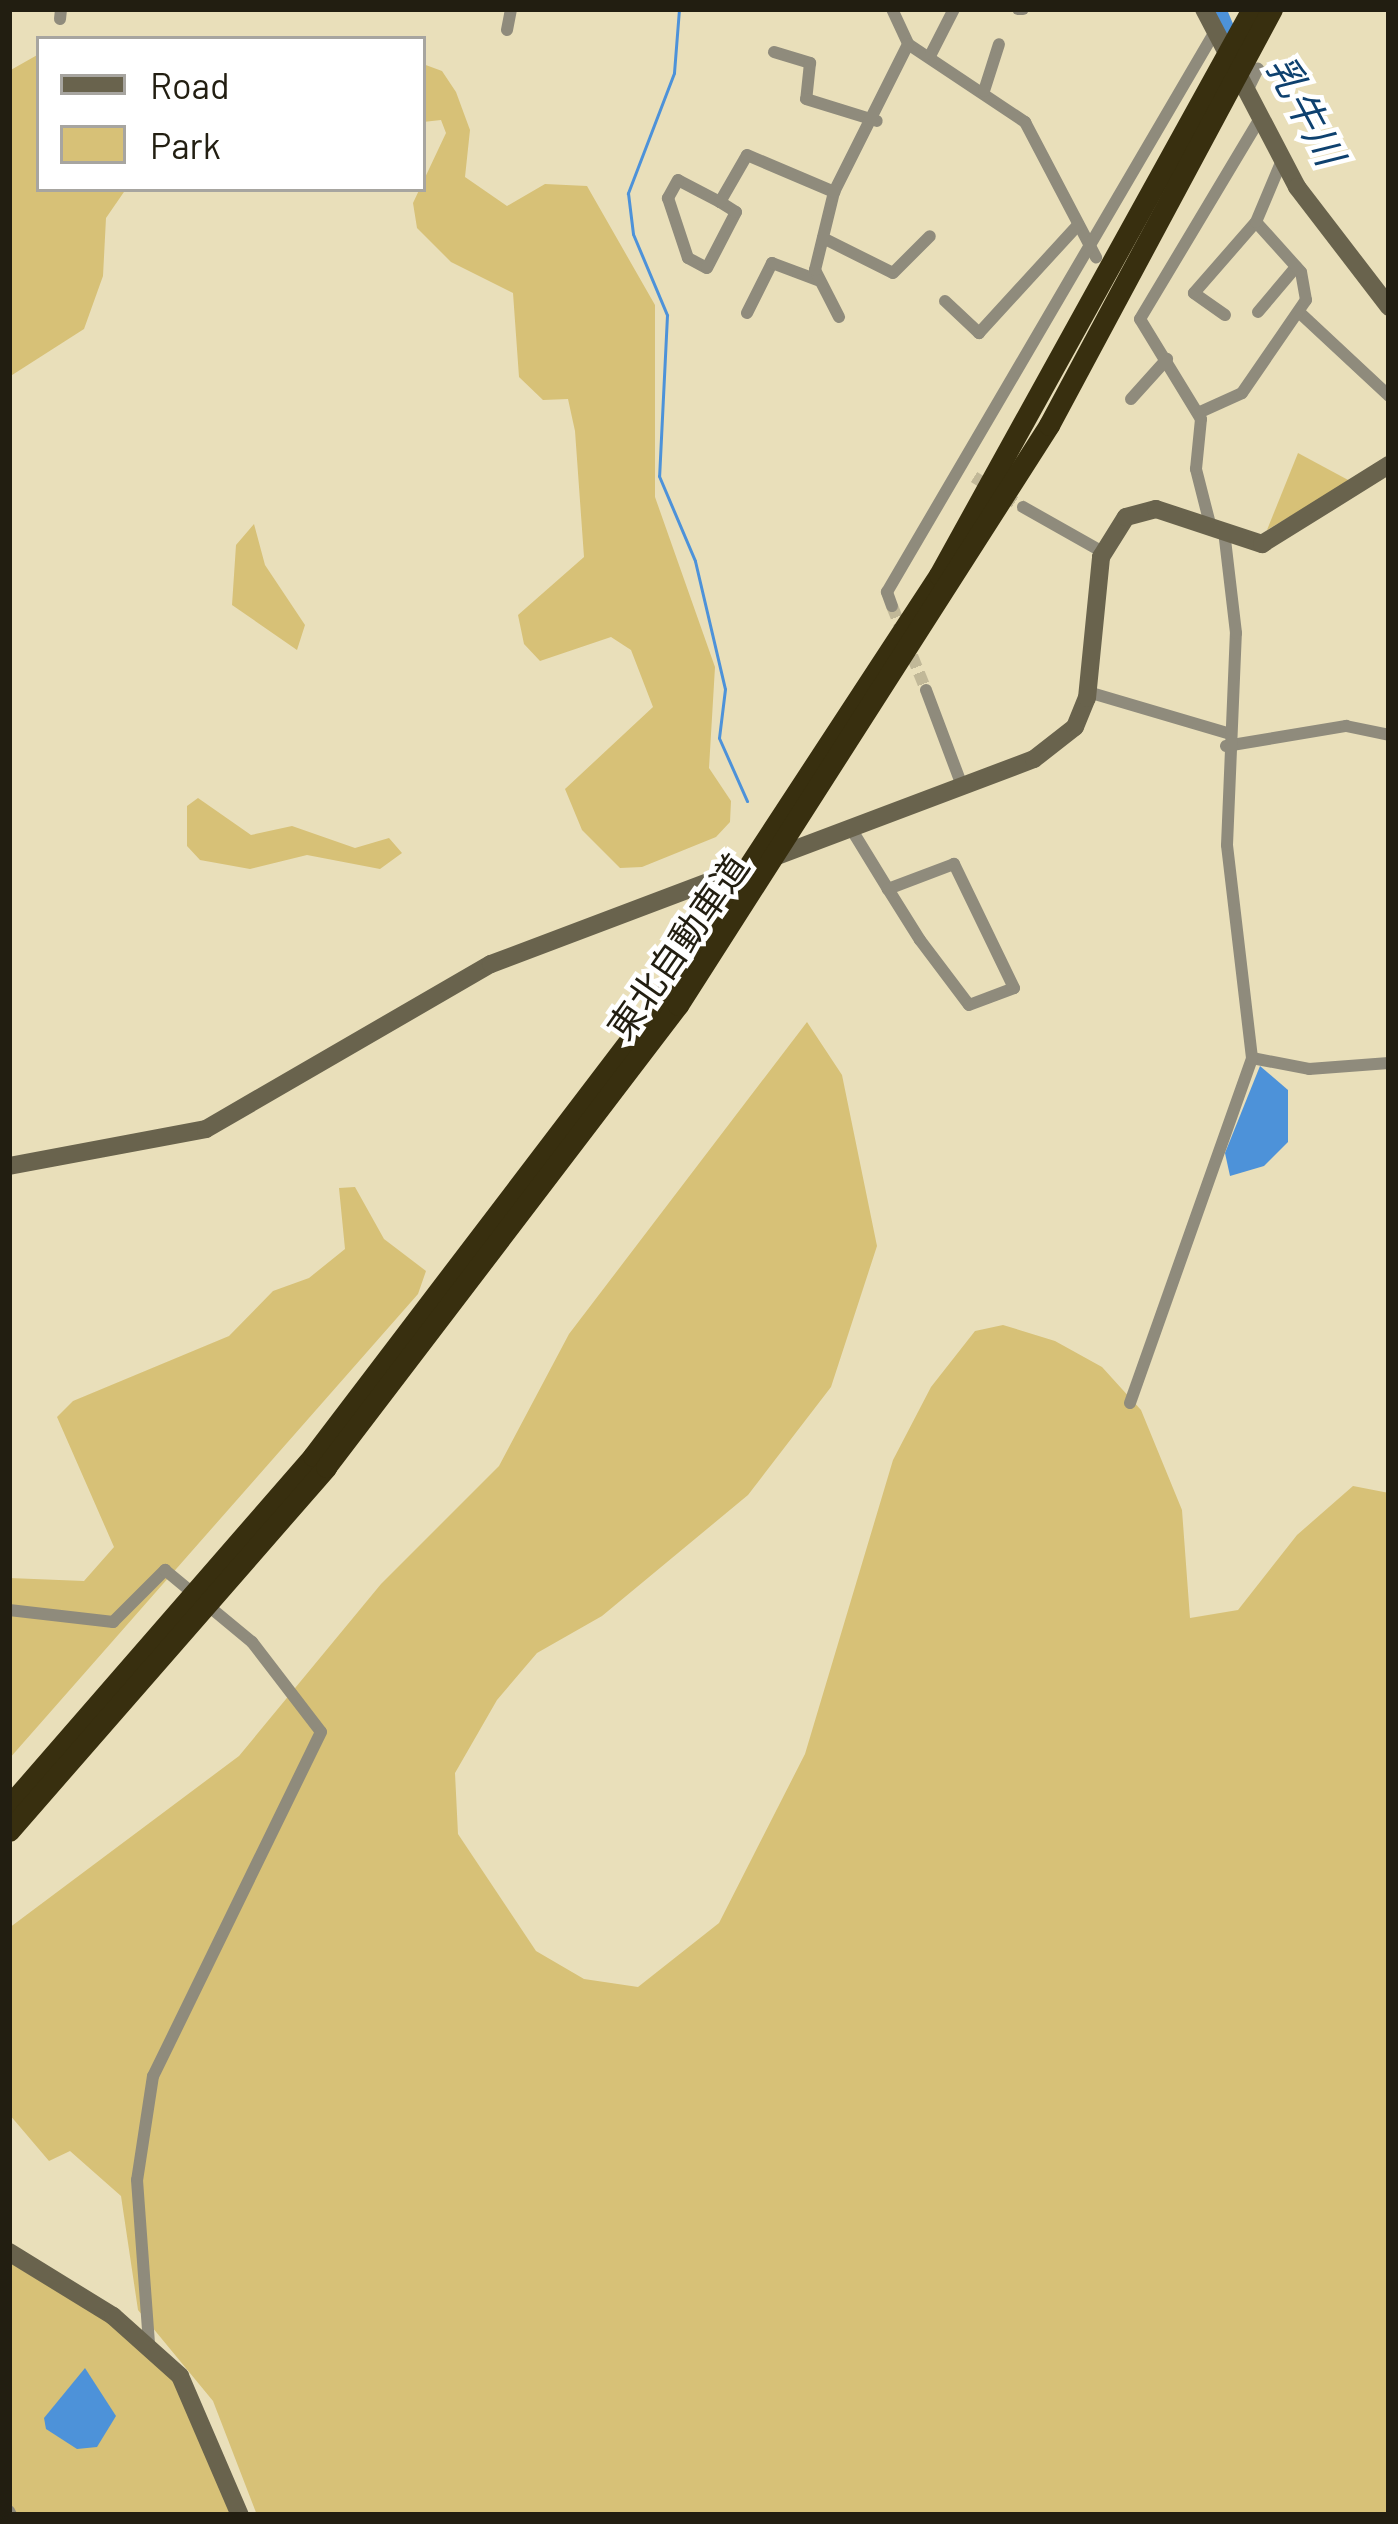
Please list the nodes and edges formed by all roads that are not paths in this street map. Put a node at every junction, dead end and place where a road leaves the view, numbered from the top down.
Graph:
1 (511, 9) edge
2 (892, 9) edge
3 (954, 9) edge
4 (1204, 9) edge
5 (1272, 9) edge
6 (507, 30) dead end
7 (1214, 33) junction
8 (1252, 38) edge
9 (908, 44) junction
10 (999, 44) dead end
11 (774, 52) dead end
12 (931, 54) junction
13 (984, 91) junction
14 (1233, 91) junction
15 (1259, 119) junction
16 (877, 121) junction
17 (1282, 160) junction
18 (834, 192) junction
19 (719, 202) junction
20 (1256, 222) junction
21 (1078, 225) junction
22 (930, 236) dead end
23 (823, 238) junction
24 (1094, 252) junction
25 (1296, 267) junction
26 (821, 281) junction
27 (945, 301) dead end
28 (1389, 307) edge
29 (1258, 312) dead end
30 (747, 313) dead end
31 (1300, 313) junction
32 (1225, 315) dead end
33 (839, 317) dead end
34 (1167, 359) junction
35 (1389, 396) edge
36 (1131, 399) dead end
37 (1198, 413) junction
38 (1389, 465) edge
39 (1023, 507) tunnel mouth
40 (1219, 535) junction
41 (1102, 552) junction
42 (892, 606) tunnel mouth
43 (926, 690) tunnel mouth
44 (1088, 692) junction
45 (1389, 734) edge
46 (1227, 739) junction
47 (962, 785) junction
48 (850, 827) junction
49 (750, 885) junction
50 (888, 889) junction
51 (1252, 1058) junction
52 (1389, 1063) edge
53 (9, 1166) edge
54 (1130, 1403) dead end
55 (9, 1610) edge
56 (9, 1806) edge
57 (9, 1831) edge
58 (9, 2252) edge
59 (149, 2342) junction
60 (240, 2515) edge

1 - 6 street
2 - 9 street
3 - 12 street
4 - 7 street
5 - 8 highway, 東北自動車道
7 - 14 street
7 - 24 street
8 - 14 highway, 東北自動車道
8 - 14 street
9 - 12 street
9 - 16 street
10 - 13 street
11 - 16 street
12 - 13 street
13 - 21 street
14 - 15 street
14 - 49 highway, 東北自動車道
15 - 17 street
15 - 34 street
16 - 18 street
17 - 20 street
17 - 28 street
18 - 19 street
18 - 23 street
19 - 19 street
20 - 25 street
20 - 32 street
21 - 24 street
21 - 27 street
22 - 23 street
23 - 26 street
24 - 42 street
25 - 29 street
25 - 31 street
26 - 30 street
26 - 33 street
31 - 35 street
31 - 37 street
34 - 36 street
34 - 37 street
37 - 40 street
38 - 40 street
39 - 41 street
40 - 41 street
40 - 46 street
41 - 44 street
43 - 47 street
44 - 46 street
44 - 47 street
45 - 46 street
46 - 51 street
47 - 48 street
48 - 50 street
48 - 53 street
49 - 56 highway, 東北自動車道
49 - 57 highway, 東北自動車道
50 - 50 street
51 - 52 street
51 - 54 street
55 - 59 street
58 - 59 street
59 - 60 street

